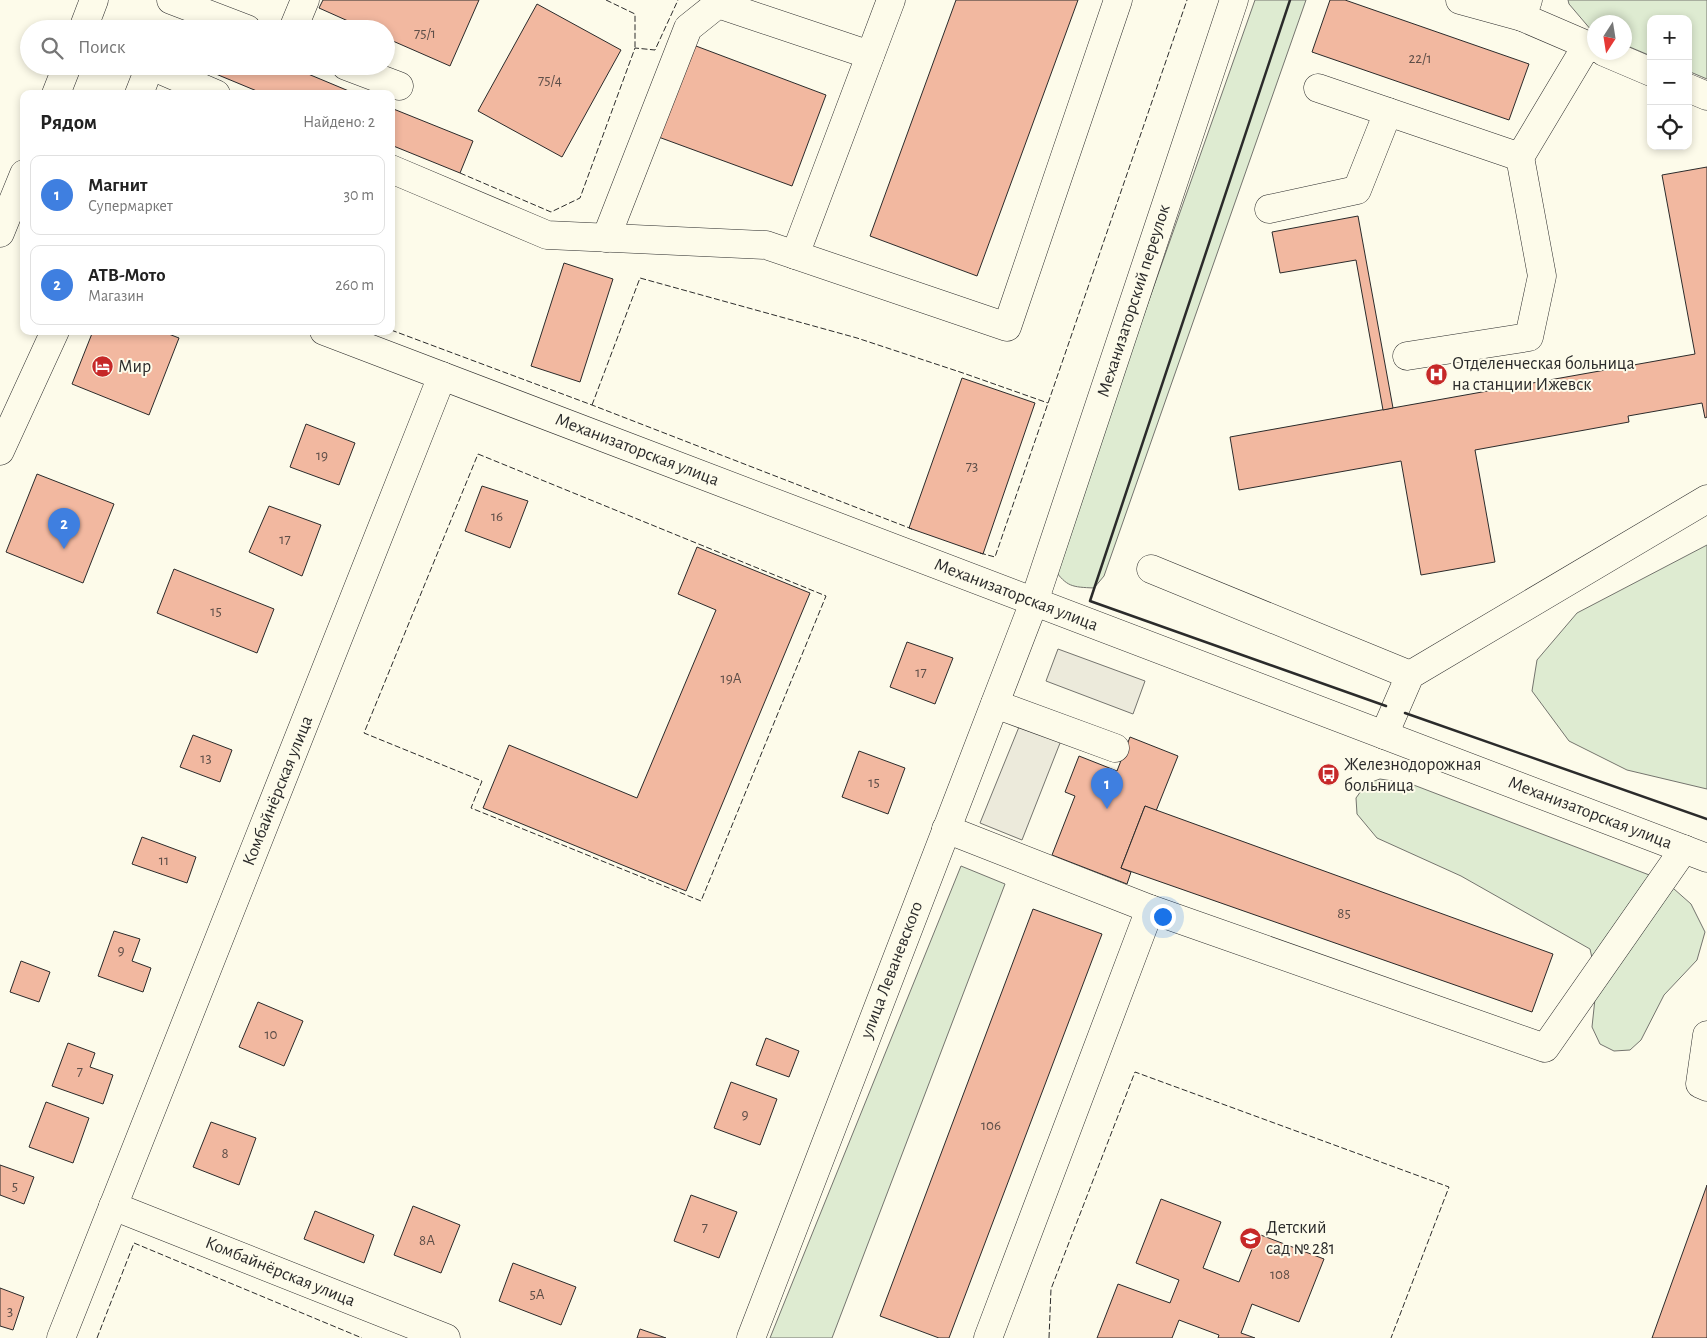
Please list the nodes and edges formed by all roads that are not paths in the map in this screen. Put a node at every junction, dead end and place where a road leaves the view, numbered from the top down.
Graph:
1 (94, 0) edge
2 (171, 0) edge
3 (305, 0) edge
4 (891, 0) edge
5 (1118, 0) edge
6 (1234, 0) edge
7 (1460, 0) edge
8 (1525, 9) edge
9 (86, 20) edge
10 (223, 20) edge
11 (297, 20) edge
12 (1587, 44) edge
13 (870, 55) junction
14 (1587, 60) edge
15 (1622, 60) edge
16 (1647, 70) edge
17 (63, 75) edge
18 (147, 75) edge
19 (172, 75) edge
20 (370, 75) edge
21 (399, 86) dead end
22 (1318, 88) dead end
23 (58, 90) edge
24 (141, 90) edge
25 (207, 90) edge
26 (1692, 90) edge
27 (1707, 96) edge
28 (1388, 112) junction
29 (1520, 157) junction
30 (395, 171) edge
31 (20, 188) edge
32 (1269, 210) dead end
33 (11, 220) edge
34 (606, 238) junction
35 (795, 255) junction
36 (53, 335) edge
37 (334, 335) edge
38 (1407, 356) dead end
39 (442, 376) junction
40 (3, 437) edge
41 (1707, 499) edge
42 (1151, 569) dead end
43 (1034, 602) junction
44 (1410, 674) junction
45 (995, 704) junction
46 (1384, 735) junction
47 (1115, 748) dead end
48 (946, 830) junction
49 (1695, 853) edge
50 (1150, 909) junction
51 (1707, 1035) edge
52 (1707, 1087) edge
53 (113, 1206) junction
54 (61, 1338) edge
55 (446, 1338) edge
56 (751, 1338) edge
57 (988, 1338) edge

1 - 9 street
2 - 10 street
3 - 11 street
4 - 13 street
5 - 35 street
6 - 43 street, Механизаторский переулок
7 - 8 street
8 - 12 street
13 - 34 street
13 - 35 street
14 - 29 street
15 - 16 street
17 - 23 street
18 - 24 street
19 - 25 street
20 - 21 street
22 - 28 street
26 - 27 street
28 - 29 street
28 - 32 street
29 - 38 street
30 - 34 street
31 - 33 street
34 - 35 street
36 - 40 street
37 - 39 street, Механизаторская улица
39 - 43 street, Механизаторская улица
39 - 53 street, Комбайнёрская улица
41 - 44 street
42 - 44 street
43 - 45 street, улица Леваневского
43 - 46 street, Механизаторская улица
44 - 46 street
45 - 47 street
45 - 48 street, улица Леваневского
46 - 49 street, Механизаторская улица
48 - 50 street
48 - 56 street, улица Леваневского
49 - 50 street
50 - 57 street
51 - 52 street
53 - 54 street, Комбайнёрская улица
53 - 55 street, Комбайнёрская улица

